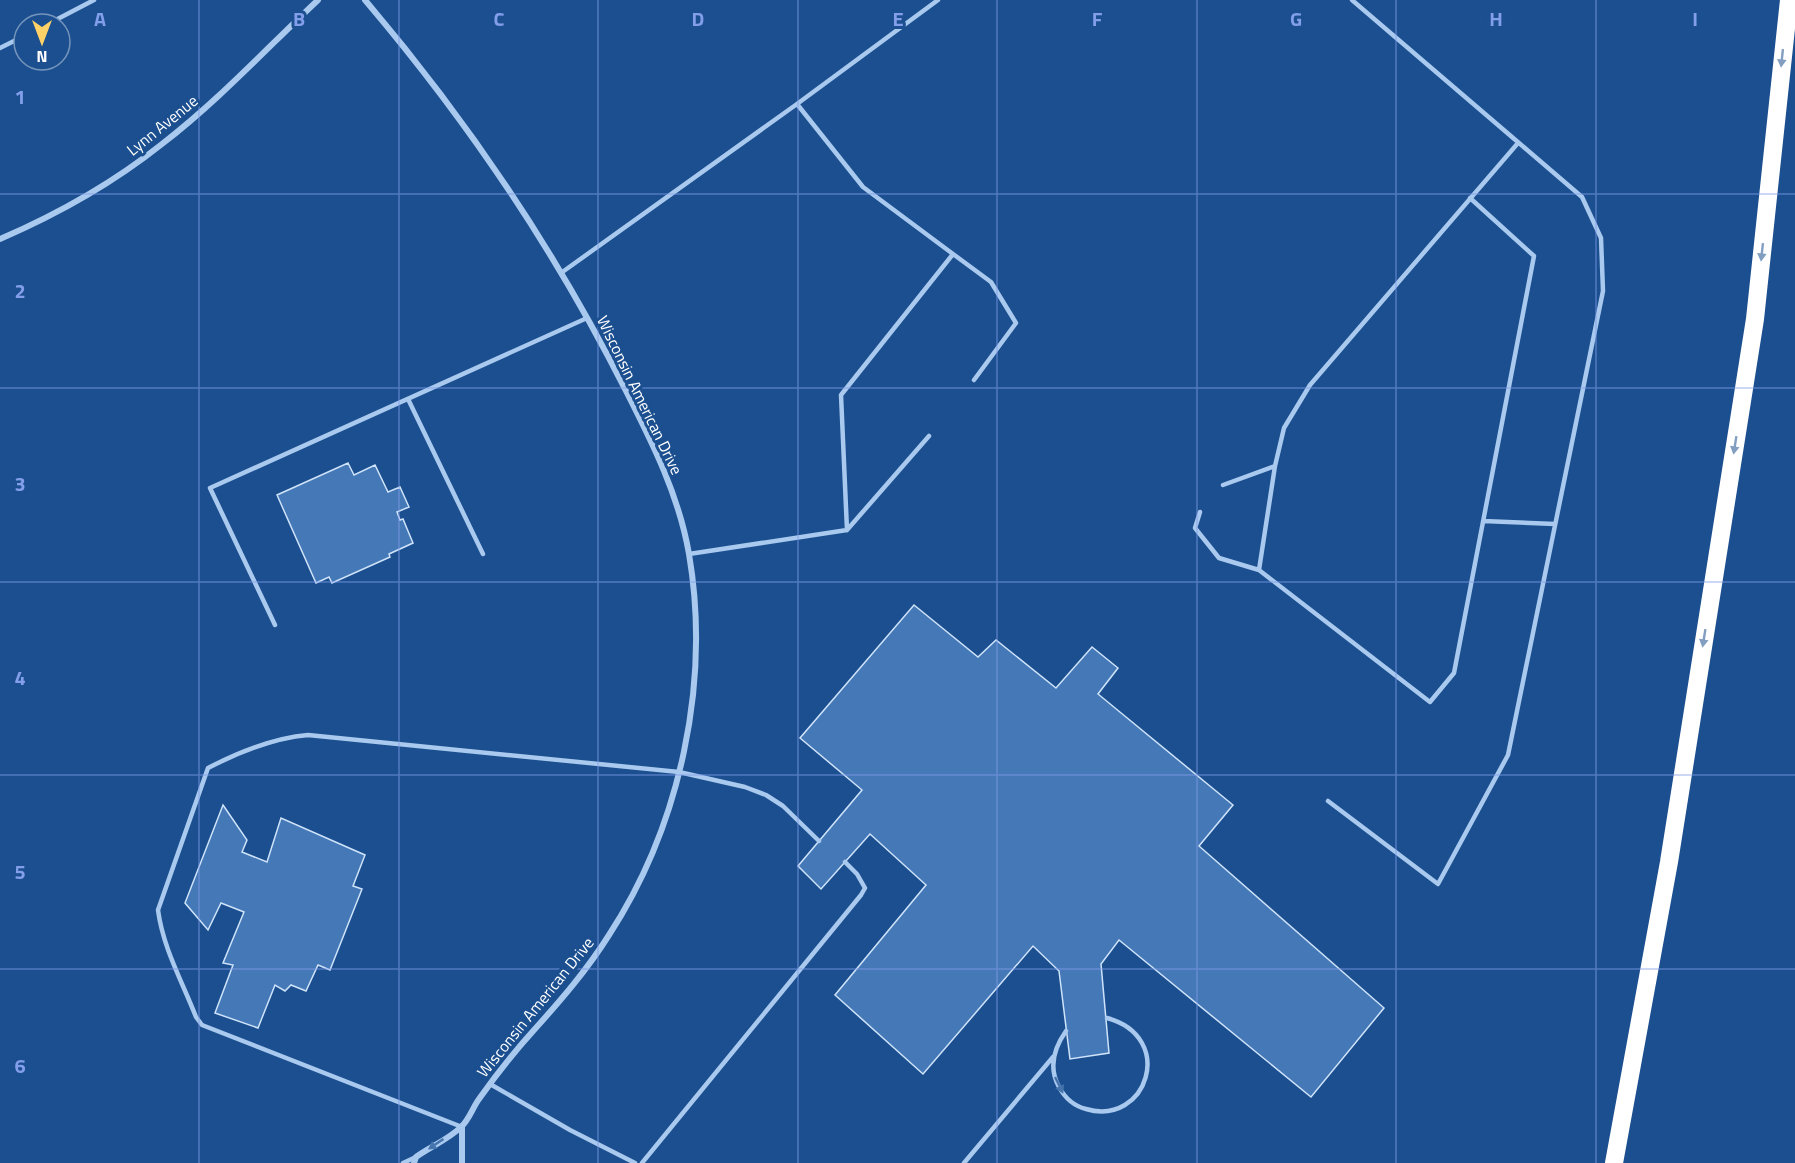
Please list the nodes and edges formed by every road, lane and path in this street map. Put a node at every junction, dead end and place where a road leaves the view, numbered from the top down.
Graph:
1 (94, 0) edge
2 (318, 0) edge
3 (365, 0) edge
4 (938, 0) edge
5 (1352, 0) edge
6 (1789, 0) edge
7 (71, 12) edge
8 (798, 104) junction
9 (1518, 143) junction
10 (1470, 198) junction
11 (0, 239) edge
12 (952, 254) junction
13 (561, 273) junction
14 (587, 318) junction
15 (974, 380) dead end
16 (408, 399) junction
17 (929, 436) dead end
18 (1275, 466) junction
19 (1223, 484) dead end
20 (1200, 512) dead end
21 (1483, 521) junction
22 (1555, 524) junction
23 (847, 530) junction
24 (483, 554) dead end
25 (689, 554) junction
26 (1259, 570) junction
27 (274, 625) dead end
28 (679, 772) junction
29 (1328, 801) dead end
30 (819, 841) dead end
31 (845, 862) dead end
32 (1107, 1018) dead end
33 (1066, 1031) dead end
34 (1053, 1057) junction
35 (490, 1084) junction
36 (462, 1126) junction
37 (415, 1160) edge
38 (403, 1163) edge
39 (462, 1163) edge
40 (635, 1163) edge
41 (642, 1163) edge
42 (964, 1163) edge
43 (1614, 1163) edge

1 - 7 lane
2 - 11 street, Lynn Avenue
3 - 13 street, Wisconsin American Drive
4 - 8 lane
5 - 9 lane
6 -> 43 highway
8 - 12 lane
8 - 13 lane
9 - 10 lane
9 - 22 lane
10 - 18 lane
10 - 21 lane
12 - 15 lane
12 - 23 lane
13 - 14 street, Wisconsin American Drive
14 - 16 lane
14 - 25 street, Wisconsin American Drive
16 - 24 lane
16 - 27 lane
17 - 23 lane
18 - 19 lane
18 - 26 lane
20 - 26 lane
21 - 22 lane
21 - 26 lane
22 - 29 lane
23 - 25 lane
25 - 28 street, Wisconsin American Drive
28 - 30 lane
28 - 35 street, Wisconsin American Drive
28 - 36 lane
31 - 41 lane
34 -> 32 lane
33 - 34 lane
34 - 42 lane
35 - 36 street, Wisconsin American Drive
35 - 40 lane
36 -> 37 street, Wisconsin American Drive
36 - 39 street
37 - 38 lane

